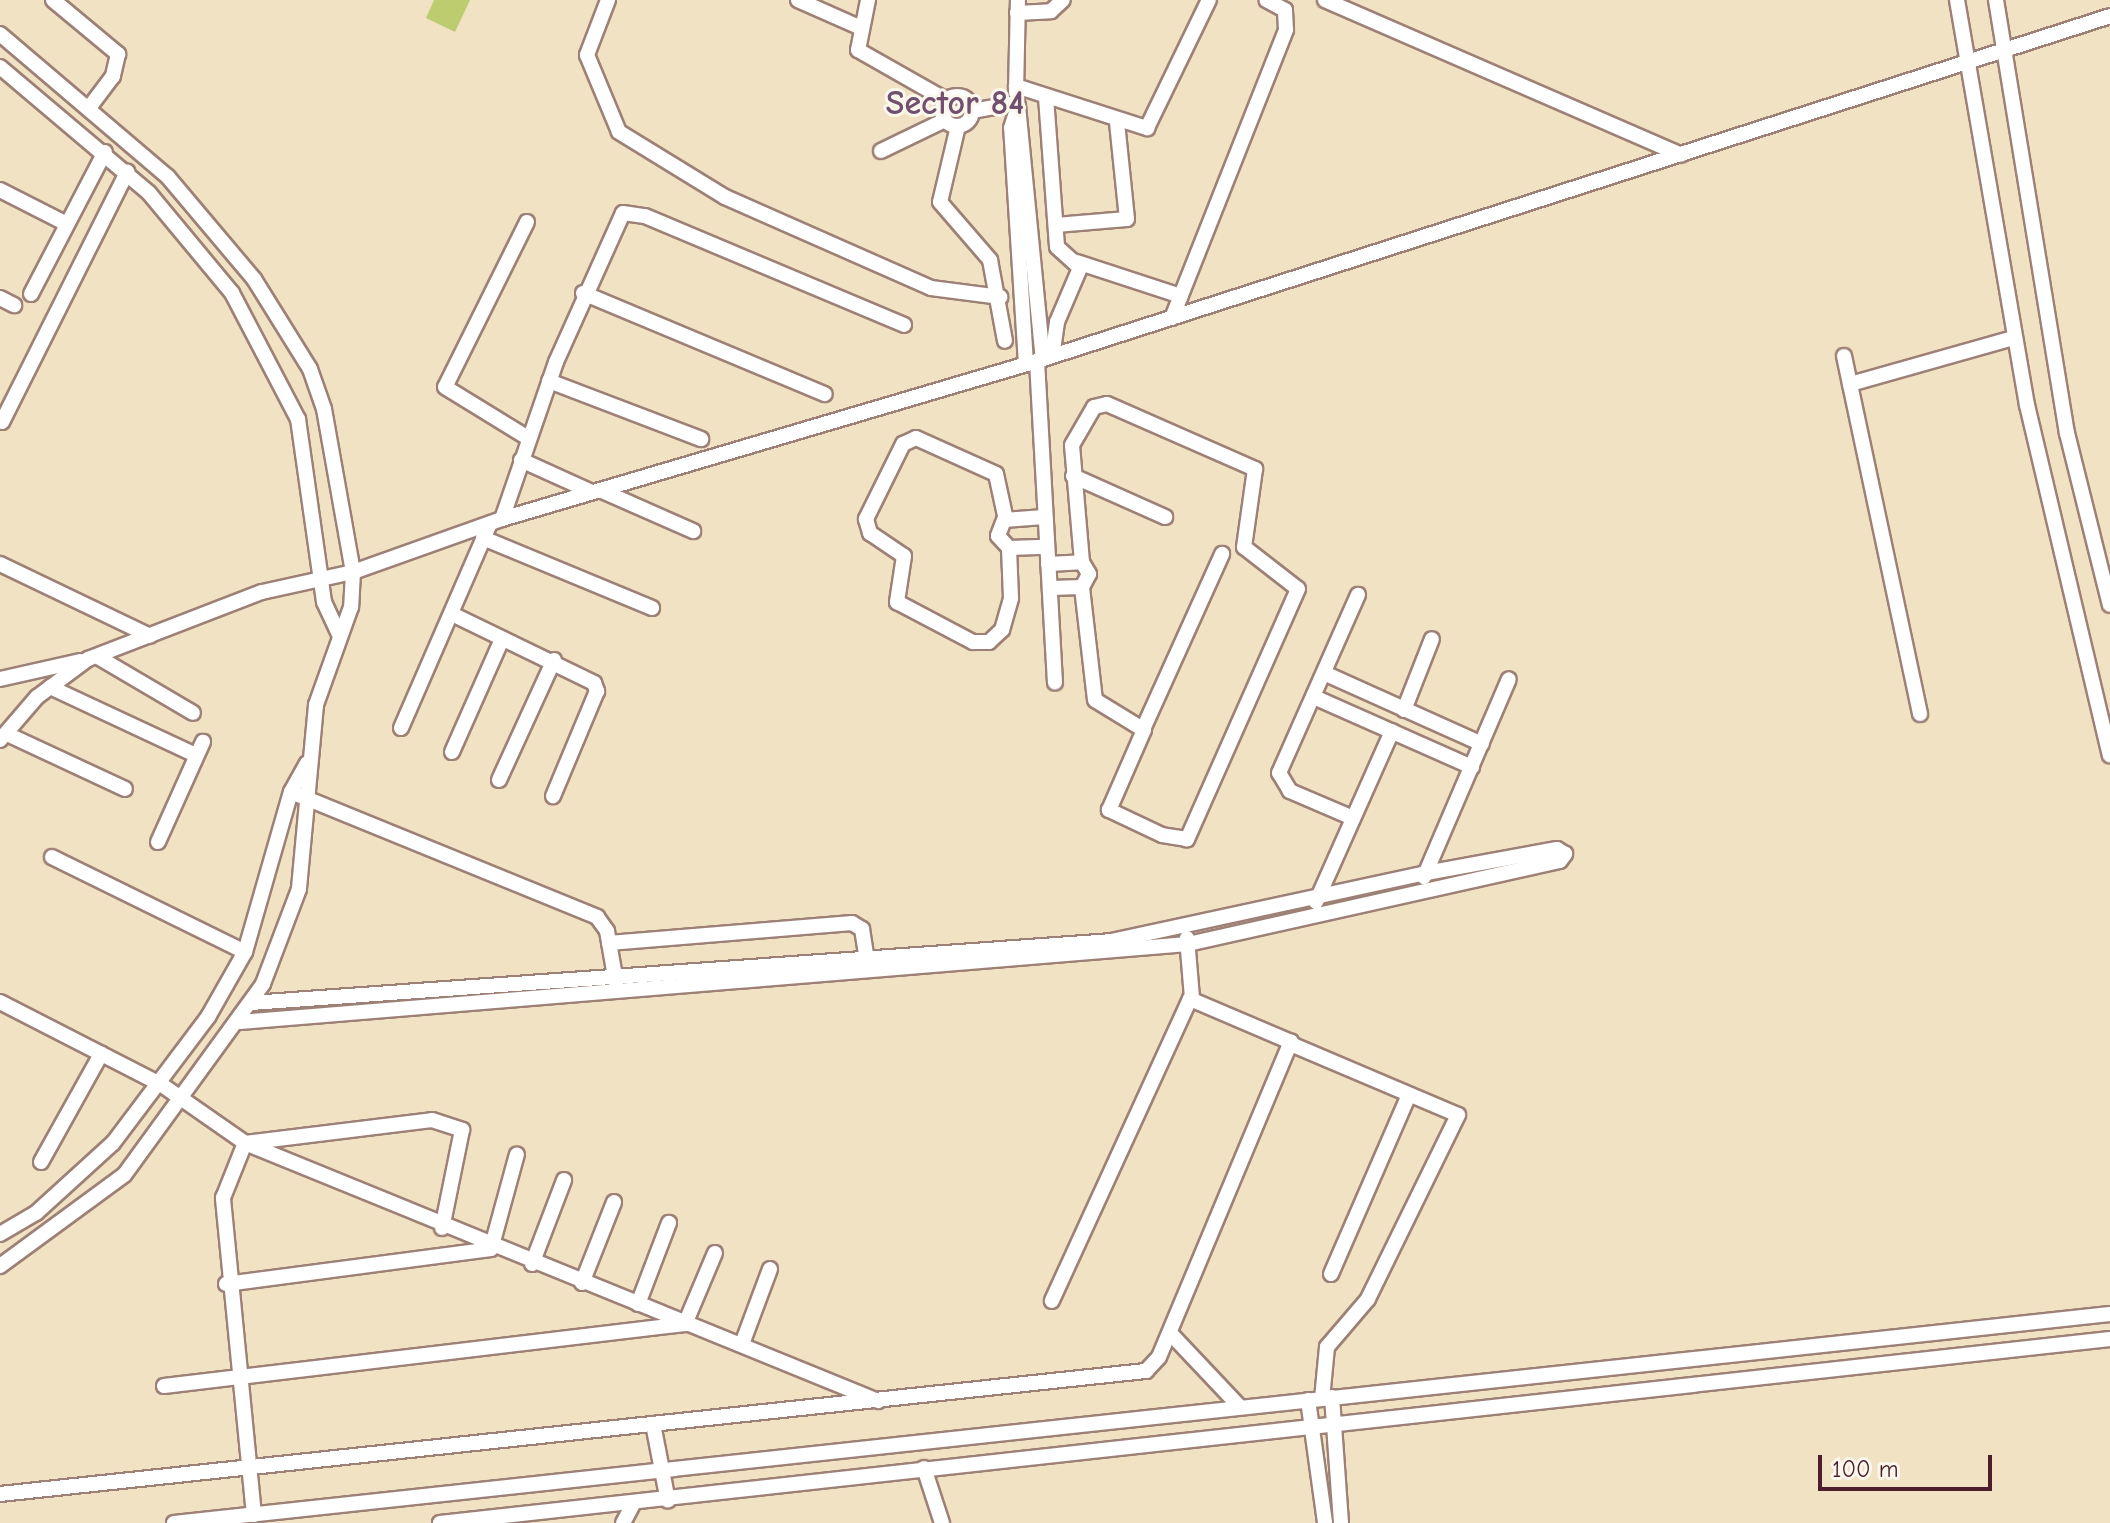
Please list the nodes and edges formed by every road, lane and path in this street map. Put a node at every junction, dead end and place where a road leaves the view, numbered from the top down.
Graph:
1 (53, 0) edge
2 (608, 0) edge
3 (798, 0) edge
4 (868, 0) edge
5 (1063, 0) edge
6 (1209, 0) edge
7 (1266, 0) edge
8 (1325, 0) edge
9 (1957, 0) edge
10 (1996, 0) edge
11 (1018, 6) edge
12 (2110, 16) edge
13 (859, 27) junction
14 (0, 34) edge
15 (2000, 49) junction
16 (1962, 61) junction
17 (0, 67) edge
18 (1016, 86) junction
19 (1046, 97) junction
20 (946, 100) junction
21 (1017, 104) junction
22 (88, 109) junction
23 (972, 111) junction
24 (952, 123) junction
25 (1117, 123) junction
26 (881, 151) dead end
27 (105, 152) junction
28 (1681, 155) junction
29 (127, 172) junction
30 (0, 190) edge
31 (527, 222) dead end
32 (67, 224) junction
33 (1056, 225) junction
34 (1077, 262) junction
35 (583, 293) junction
36 (31, 294) dead end
37 (1181, 296) junction
38 (1000, 297) junction
39 (0, 298) edge
40 (14, 305) dead end
41 (1172, 318) junction
42 (904, 325) dead end
43 (2014, 338) junction
44 (1005, 341) dead end
45 (1844, 356) dead end
46 (1039, 360) junction
47 (549, 381) junction
48 (1850, 384) junction
49 (825, 394) dead end
50 (2, 422) edge
51 (528, 438) junction
52 (701, 439) dead end
53 (521, 460) junction
54 (1073, 476) junction
55 (596, 491) junction
56 (1044, 517) junction
57 (1165, 517) dead end
58 (1006, 520) junction
59 (496, 521) junction
60 (693, 531) dead end
61 (483, 538) junction
62 (1046, 547) junction
63 (1009, 548) junction
64 (1222, 554) dead end
65 (1082, 562) junction
66 (0, 564) edge
67 (1048, 564) junction
68 (353, 572) junction
69 (323, 578) junction
70 (1082, 587) junction
71 (1051, 588) junction
72 (1358, 595) dead end
73 (2110, 605) edge
74 (652, 608) dead end
75 (454, 615) junction
76 (339, 634) junction
77 (150, 636) junction
78 (502, 639) junction
79 (1432, 639) dead end
80 (93, 658) junction
81 (554, 660) junction
82 (1324, 673) junction
83 (0, 679) edge
84 (1509, 679) dead end
85 (1055, 682) dead end
86 (50, 687) junction
87 (1314, 697) junction
88 (1404, 710) junction
89 (193, 713) dead end
90 (1920, 714) dead end
91 (1144, 727) junction
92 (401, 728) dead end
93 (1392, 731) junction
94 (3, 737) edge
95 (1482, 744) junction
96 (452, 752) dead end
97 (2110, 755) edge
98 (307, 763) junction
99 (1472, 767) junction
100 (499, 780) dead end
101 (125, 789) dead end
102 (291, 792) junction
103 (553, 796) dead end
104 (313, 799) junction
105 (1353, 818) junction
106 (158, 842) dead end
107 (52, 857) dead end
108 (1426, 873) junction
109 (1418, 892) junction
110 (1318, 898) junction
111 (1310, 915) junction
112 (1187, 936) junction
113 (609, 943) junction
114 (245, 952) junction
115 (871, 954) junction
116 (878, 970) junction
117 (614, 975) junction
118 (618, 990) junction
119 (1192, 998) junction
120 (0, 1002) edge
121 (252, 1003) junction
122 (240, 1022) junction
123 (1293, 1045) junction
124 (101, 1054) junction
125 (162, 1085) junction
126 (1409, 1095) junction
127 (186, 1099) junction
128 (245, 1143) junction
129 (517, 1154) dead end
130 (41, 1162) dead end
131 (564, 1180) dead end
132 (614, 1202) dead end
133 (669, 1223) dead end
134 (442, 1228) junction
135 (0, 1234) edge
136 (491, 1249) junction
137 (715, 1253) dead end
138 (532, 1264) junction
139 (0, 1266) edge
140 (770, 1269) dead end
141 (1331, 1274) dead end
142 (582, 1283) junction
143 (226, 1284) junction
144 (1052, 1301) dead end
145 (638, 1304) junction
146 (2110, 1314) edge
147 (685, 1324) junction
148 (1170, 1333) junction
149 (2110, 1339) edge
150 (742, 1344) junction
151 (235, 1376) junction
152 (164, 1386) dead end
153 (1321, 1399) junction
154 (879, 1402) junction
155 (1240, 1407) junction
156 (653, 1424) junction
157 (1333, 1428) junction
158 (1311, 1430) junction
159 (247, 1466) junction
160 (924, 1468) junction
161 (661, 1470) junction
162 (0, 1494) edge
163 (668, 1501) junction
164 (633, 1504) junction
165 (254, 1515) junction
166 (174, 1523) edge
167 (440, 1523) edge
168 (623, 1523) edge
169 (942, 1523) edge
170 (1325, 1523) edge
171 (1341, 1523) edge

1 - 22 street
2 - 38 street
3 - 13 street
4 - 13 street
5 - 11 street
6 - 25 street
7 - 37 street
8 - 28 street
9 - 16 street
10 - 15 street
11 - 18 street
12 - 15 street
13 - 20 street
14 - 22 street
15 - 16 street
15 - 73 street
16 - 28 street
16 - 43 street
17 - 27 street
18 - 19 street
18 - 21 street
19 - 25 street
19 - 33 street
20 - 23 street
20 - 24 street
21 - 23 street
21 - 46 street
22 - 68 street
23 - 24 street
24 - 26 street
24 - 38 street
25 - 33 street
27 - 29 street
27 - 32 street
28 - 41 street
29 - 50 street
29 - 69 street
30 - 32 street
31 - 51 street
32 - 36 street
33 - 34 street
34 - 37 street
34 - 46 street
35 - 42 street
35 - 47 street
35 - 49 street
37 - 41 street
38 - 44 street
39 - 40 street
41 - 46 street
43 - 48 street
43 - 97 street
45 - 48 street
46 - 55 street
46 - 56 street
47 - 51 street
47 - 52 street
48 - 90 street
51 - 53 street
53 - 55 street
53 - 59 street
54 - 57 street
54 - 65 street
54 - 91 street
55 - 59 street
55 - 60 street
56 - 58 street
56 - 62 street
58 - 63 street
58 - 63 street
59 - 61 street
59 - 68 street
61 - 74 street
61 - 75 street
62 - 63 street
62 - 67 street
64 - 91 street
65 - 67 street
65 - 70 street
66 - 77 street
67 - 71 street
68 - 69 street
68 - 76 street
69 - 76 street
69 - 77 street
70 - 71 street
70 - 91 street
71 - 85 street
72 - 82 street
75 - 78 street
75 - 92 street
76 - 98 street
77 - 80 street
78 - 81 street
78 - 96 street
79 - 88 street
80 - 83 street
80 - 86 street
80 - 89 street
81 - 100 street
81 - 103 street
82 - 87 street
82 - 88 street
84 - 95 street
86 - 94 street
86 - 106 street
87 - 93 street
87 - 105 street
88 - 95 street
93 - 99 street
93 - 105 street
94 - 101 street
95 - 99 street
98 - 102 street
98 - 104 street
99 - 108 street
102 - 104 street
102 - 114 street
104 - 113 street
104 - 121 street
105 - 110 street
107 - 114 street
108 - 109 street
108 - 109 street
108 - 110 street
109 - 111 street
110 - 111 street
110 - 112 street
111 - 112 street
112 - 115 street
112 - 116 street
112 - 119 street
113 - 115 street
113 - 117 street
114 - 125 street
115 - 116 street
115 - 117 street
116 - 118 street
117 - 118 street
117 - 121 street
118 - 122 street
119 - 123 street
119 - 144 street
120 - 124 street
121 - 122 street
122 - 127 street
123 - 126 street
123 - 148 street
124 - 125 street
124 - 130 street
125 - 127 street
125 - 135 street
126 - 141 street
126 - 153 street
127 - 128 street
127 - 139 street
128 - 134 street
128 - 134 street
128 - 143 street
129 - 136 street
131 - 138 street
132 - 142 street
133 - 145 street
134 - 136 street
136 - 138 street
136 - 143 street
137 - 147 street
138 - 142 street
140 - 150 street
142 - 145 street
143 - 151 street
145 - 147 street
146 - 153 street
147 - 150 street
147 - 151 street
148 - 154 street
148 - 155 street
149 - 157 street
150 - 154 street
151 - 152 street
151 - 159 street
153 - 155 street
153 - 157 street
153 - 158 street
154 - 156 street
155 - 161 street
156 - 159 street
156 - 161 street
157 - 158 street
157 - 171 street
158 - 160 street
158 - 170 street
159 - 162 street
159 - 165 street
160 - 163 street
160 - 169 street
161 - 163 street
161 - 165 street
163 - 164 street
164 - 167 street
164 - 168 street
165 - 166 street

